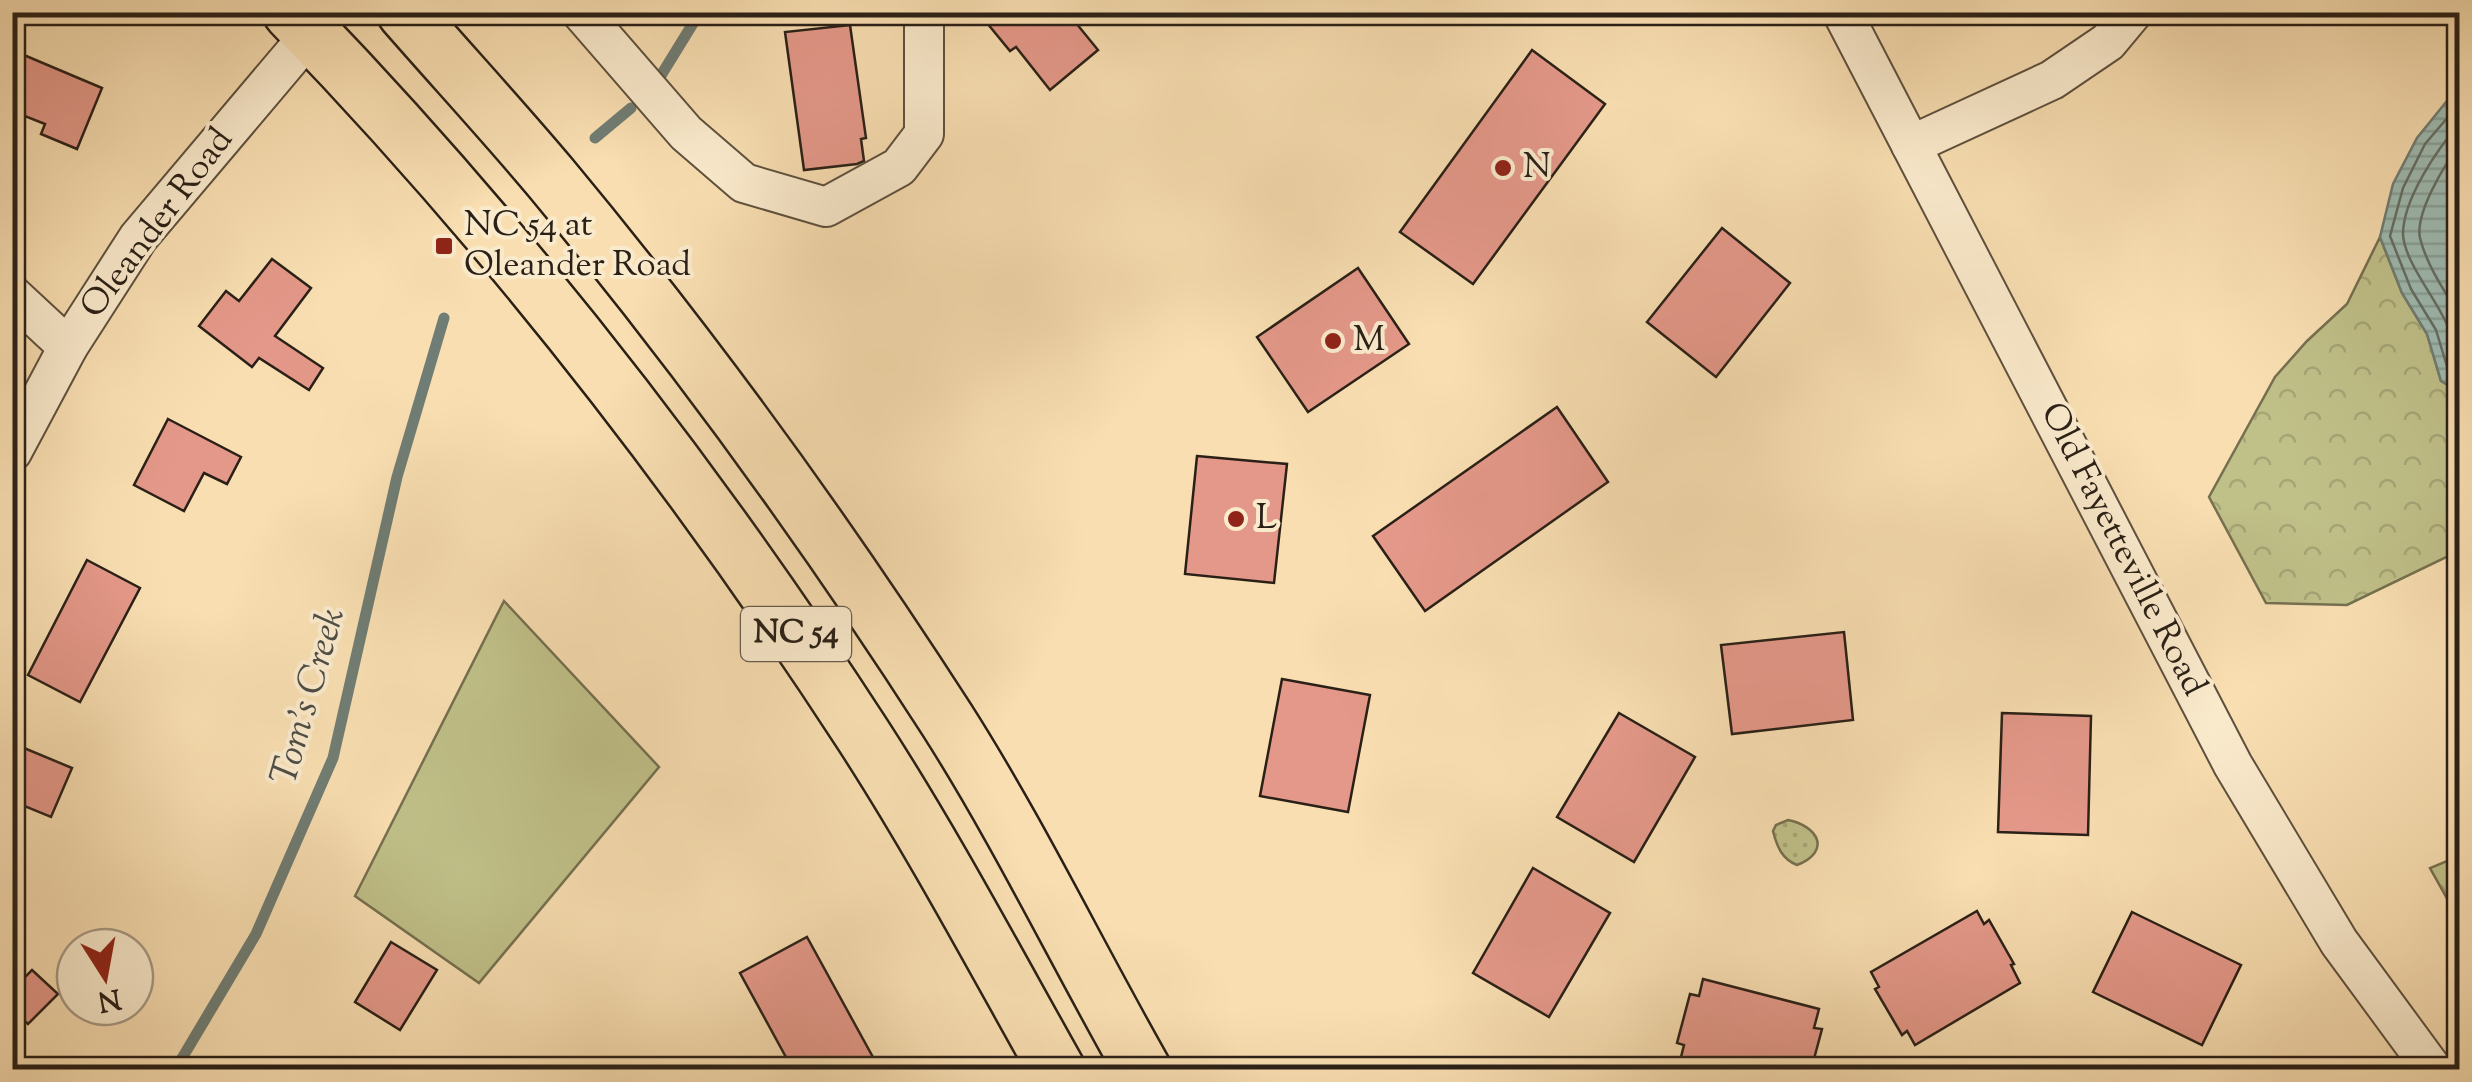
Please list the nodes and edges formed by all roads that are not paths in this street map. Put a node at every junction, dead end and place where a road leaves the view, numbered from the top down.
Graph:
1 (405, 12) edge
2 (581, 12) edge
3 (924, 12) edge
4 (1842, 12) edge
5 (2133, 12) edge
6 (310, 19) edge
7 (1911, 144) junction
8 (12, 295) edge
9 (68, 347) junction
10 (12, 452) edge
11 (1057, 1070) edge
12 (1144, 1070) edge
13 (2433, 1070) edge

1 - 12 highway, NC 54
2 - 3 street
4 - 7 street, Old Fayetteville Road
5 - 7 street
6 - 9 street, Oleander Road
6 - 11 highway, NC 54
7 - 13 street, Old Fayetteville Road
8 - 9 street
9 - 10 street, Oleander Road

